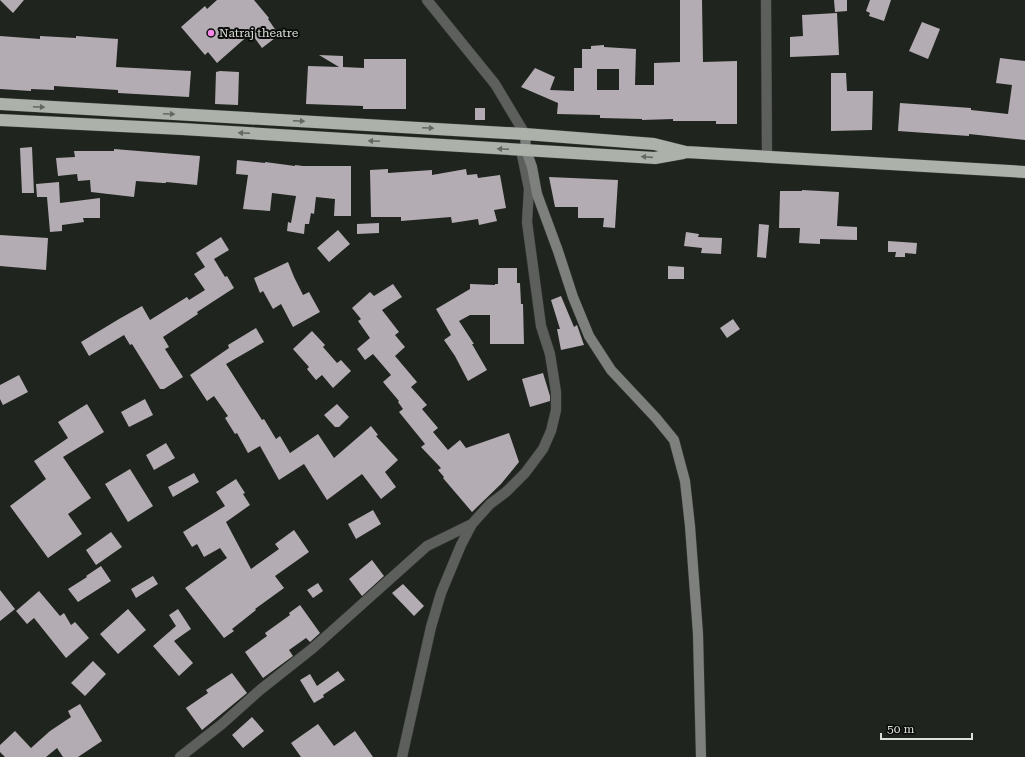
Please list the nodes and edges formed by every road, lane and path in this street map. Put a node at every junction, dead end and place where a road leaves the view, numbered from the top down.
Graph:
1 (427, 0) edge
2 (766, 0) edge
3 (0, 104) edge
4 (0, 120) edge
5 (525, 134) junction
6 (524, 150) junction
7 (686, 152) junction
8 (767, 157) junction
9 (1025, 172) edge
10 (472, 524) junction
11 (180, 757) edge
12 (402, 757) edge
13 (701, 757) edge

1 - 5 street
2 - 8 street
3 -> 5 highway
6 -> 4 highway
5 - 6 street
5 - 7 highway
7 -> 6 highway
6 - 10 street
6 - 13 street
7 - 8 highway
8 - 9 highway
10 - 11 street
10 - 12 street

